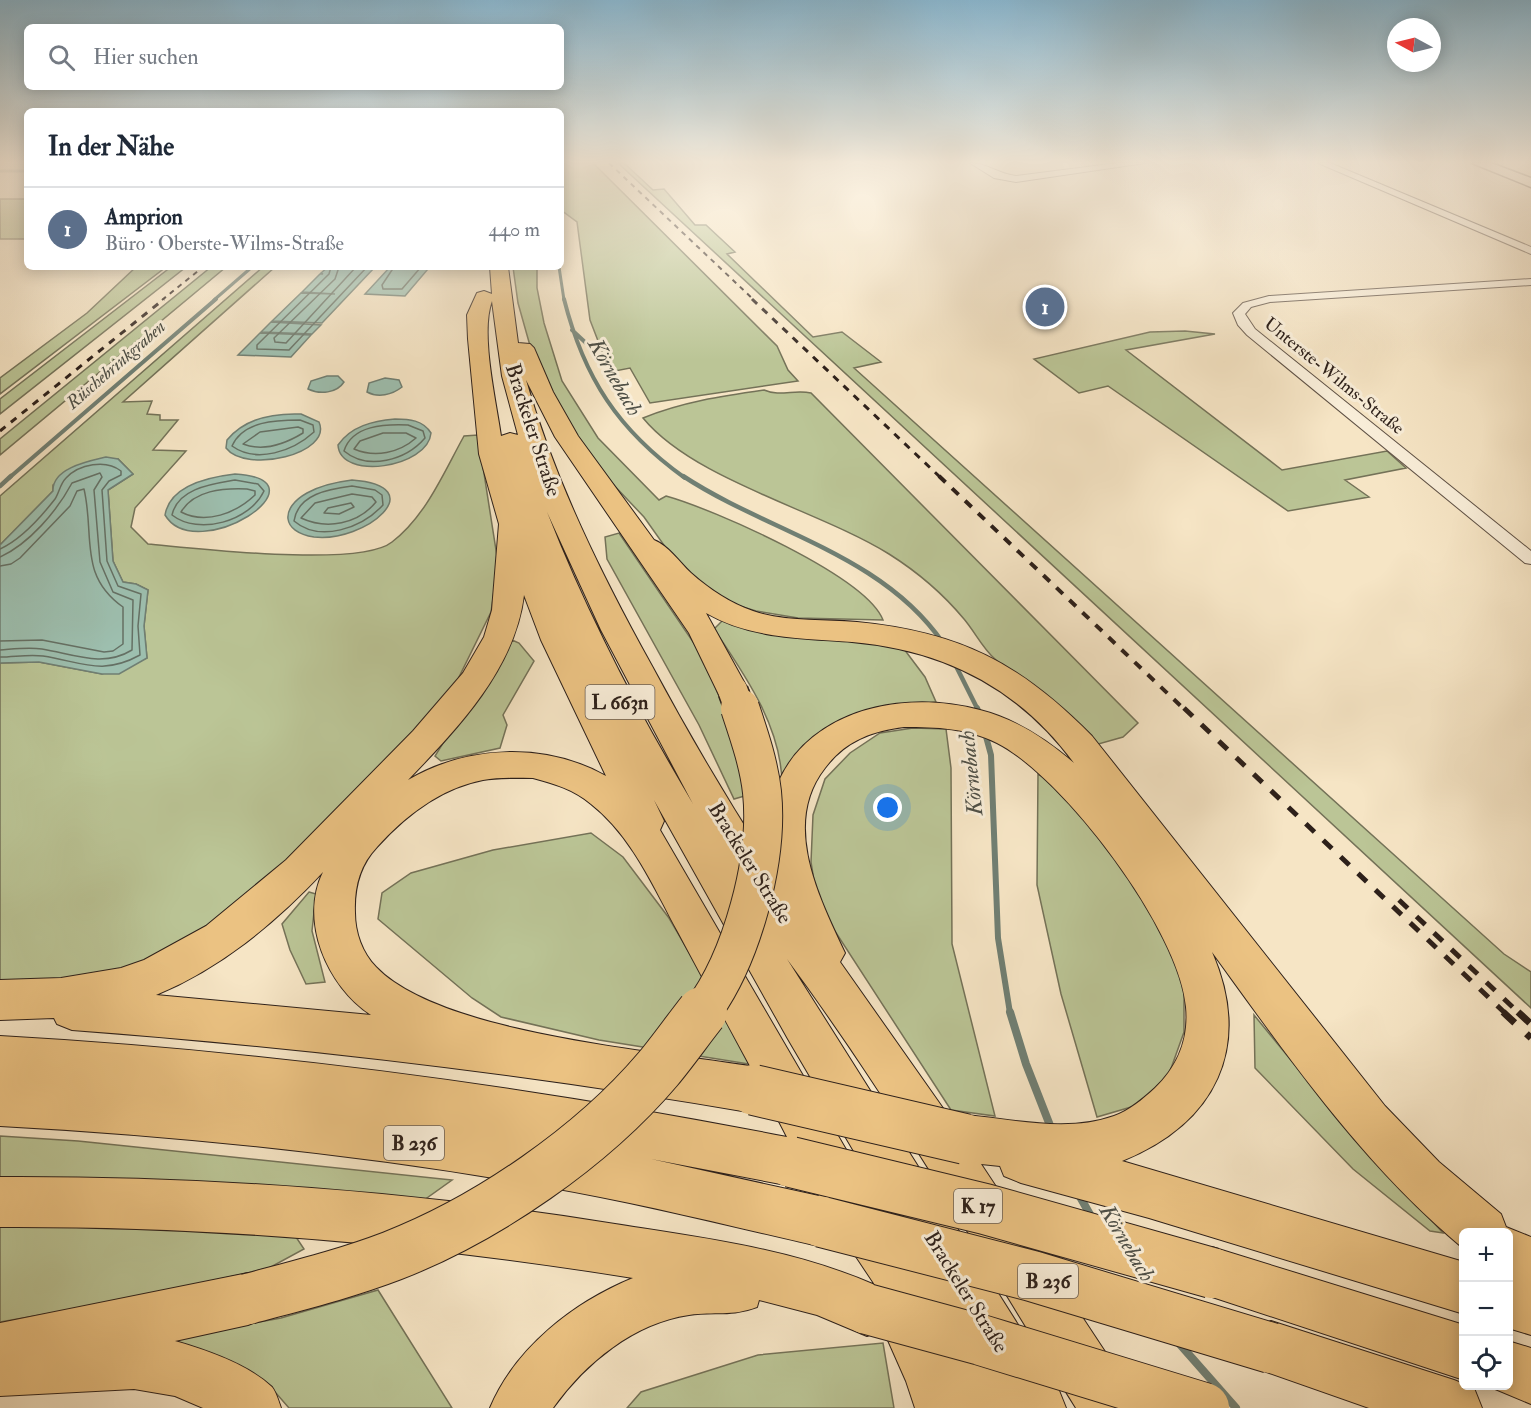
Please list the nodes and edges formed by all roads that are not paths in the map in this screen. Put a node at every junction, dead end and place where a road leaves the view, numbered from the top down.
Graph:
1 (1478, 229) edge
2 (1531, 251) edge
3 (491, 277) edge
4 (1531, 282) edge
5 (512, 525) junction
6 (646, 547) junction
7 (1531, 559) edge
8 (1095, 786) junction
9 (660, 862) junction
10 (1, 1000) edge
11 (847, 1005) junction
12 (527, 1053) junction
13 (0, 1058) edge
14 (833, 1076) joint
15 (0, 1103) edge
16 (965, 1139) junction
17 (0, 1203) edge
18 (838, 1215) junction
19 (1477, 1228) edge
20 (1513, 1255) edge
21 (1531, 1266) edge
22 (1459, 1286) edge
23 (1513, 1302) edge
24 (1531, 1308) edge
25 (867, 1309) junction
26 (0, 1350) edge
27 (1459, 1351) edge
28 (0, 1368) edge
29 (1513, 1369) edge
30 (1531, 1376) edge
31 (253, 1408) edge
32 (518, 1408) edge
33 (943, 1408) edge
34 (989, 1408) edge
35 (1038, 1408) edge
36 (1109, 1408) edge
37 (1204, 1408) edge
38 (1454, 1408) edge

1 - 2 street
3 - 5 highway
3 - 6 highway
3 - 11 highway, Brackeler Straße / L 663n
3 - 14 highway, Brackeler Straße / L 663n
4 - 7 street, Unterste-Wilms-Straße
5 - 9 highway
5 - 10 highway
6 - 8 highway
6 - 26 highway, bridge
8 - 11 highway
8 - 16 highway
8 - 19 highway
9 - 12 highway
9 - 18 highway
10 - 12 highway
11 - 36 highway, Brackeler Straße / K 17
12 - 16 highway, bridge
13 - 27 highway, B 236, bridge
14 - 35 highway, Brackeler Straße / K 17
15 - 18 highway, B 236
16 - 22 highway
17 - 25 highway
18 - 33 highway
18 - 34 highway
18 - 38 highway, B 236, bridge
20 - 21 highway
23 - 24 highway
25 - 32 highway
25 - 37 highway, bridge
28 - 31 highway
29 - 30 highway

